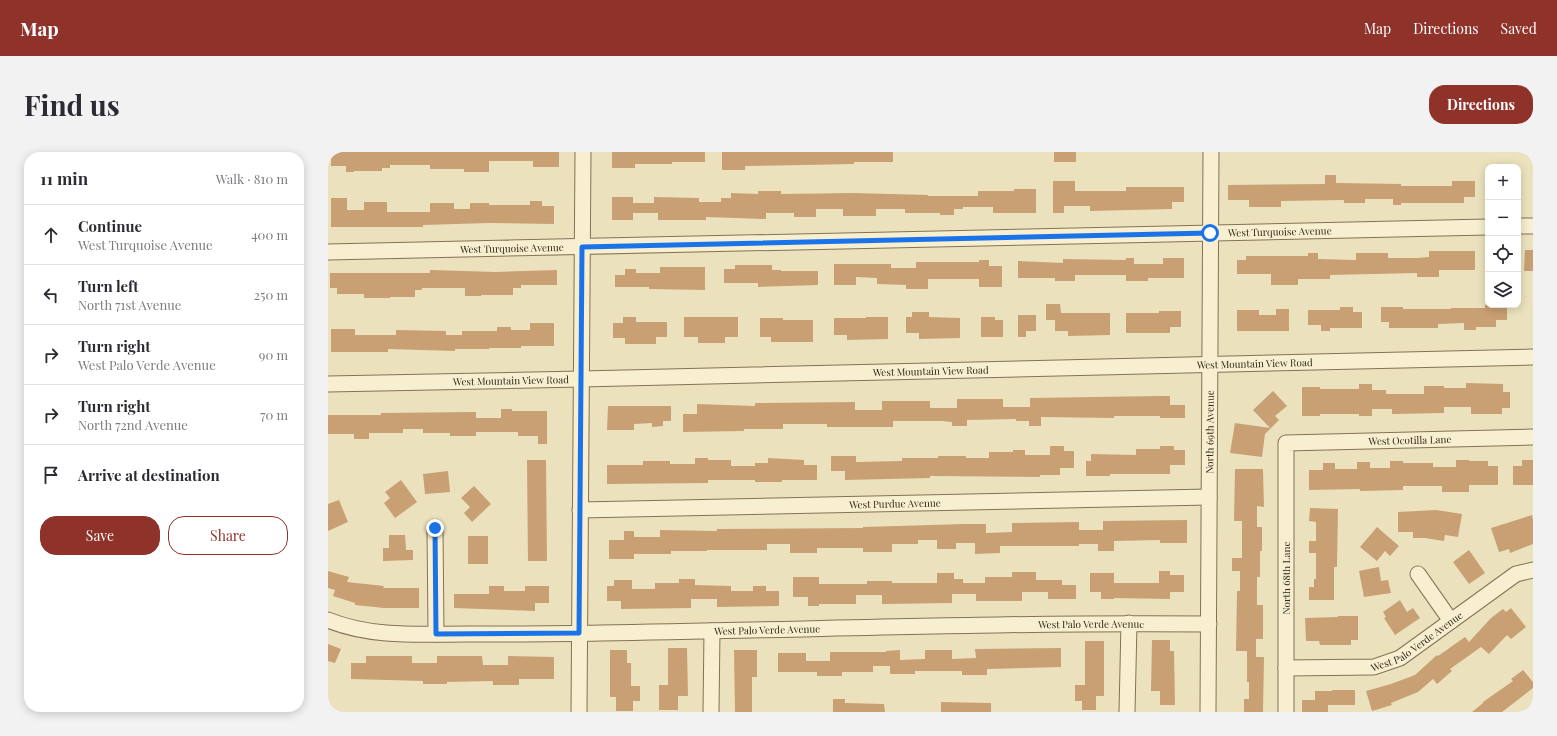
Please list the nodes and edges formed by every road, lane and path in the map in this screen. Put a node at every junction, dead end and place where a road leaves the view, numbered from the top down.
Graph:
1 (583, 152) edge
2 (1211, 152) edge
3 (1521, 226) edge
4 (1533, 226) edge
5 (1485, 227) edge
6 (1210, 233) junction
7 (582, 247) junction
8 (328, 252) edge
9 (1533, 357) edge
10 (1210, 364) junction
11 (581, 379) junction
12 (328, 384) edge
13 (1533, 437) edge
14 (1286, 443) joint
15 (1209, 497) junction
16 (580, 510) junction
17 (435, 528) dead end
18 (1533, 570) edge
19 (1418, 574) dead end
20 (328, 620) edge
21 (1451, 621) junction
22 (1128, 623) junction
23 (1209, 624) junction
24 (712, 631) junction
25 (579, 633) junction
26 (436, 634) junction
27 (1286, 668) junction
28 (579, 712) edge
29 (711, 712) edge
30 (1128, 712) edge
31 (1208, 712) edge
32 (1286, 712) edge

1 - 7 street
2 - 6 street, North 69th Avenue
3 - 4 street
5 - 6 street, West Turquoise Avenue
6 - 7 street, West Turquoise Avenue
6 - 10 street, North 69th Avenue
7 - 8 street, West Turquoise Avenue
7 - 11 street
9 - 10 street, West Mountain View Road
10 - 11 street, West Mountain View Road
10 - 15 street, North 69th Avenue
11 - 12 street, West Mountain View Road
11 - 16 street
13 - 14 street, West Ocotilla Lane
14 - 27 street, North 68th Lane
15 - 16 street, West Purdue Avenue
15 - 23 street, North 69th Avenue
16 - 25 street
17 - 26 street
18 - 21 street, West Palo Verde Avenue
19 - 21 street
20 - 26 street, West Palo Verde Avenue
21 - 27 street, West Palo Verde Avenue
22 - 23 street, West Palo Verde Avenue
22 - 24 street, West Palo Verde Avenue
22 - 30 street
23 - 31 street, North 69th Avenue
24 - 25 street, West Palo Verde Avenue
24 - 29 street
25 - 26 street, West Palo Verde Avenue
25 - 28 street
27 - 32 street, North 68th Lane

